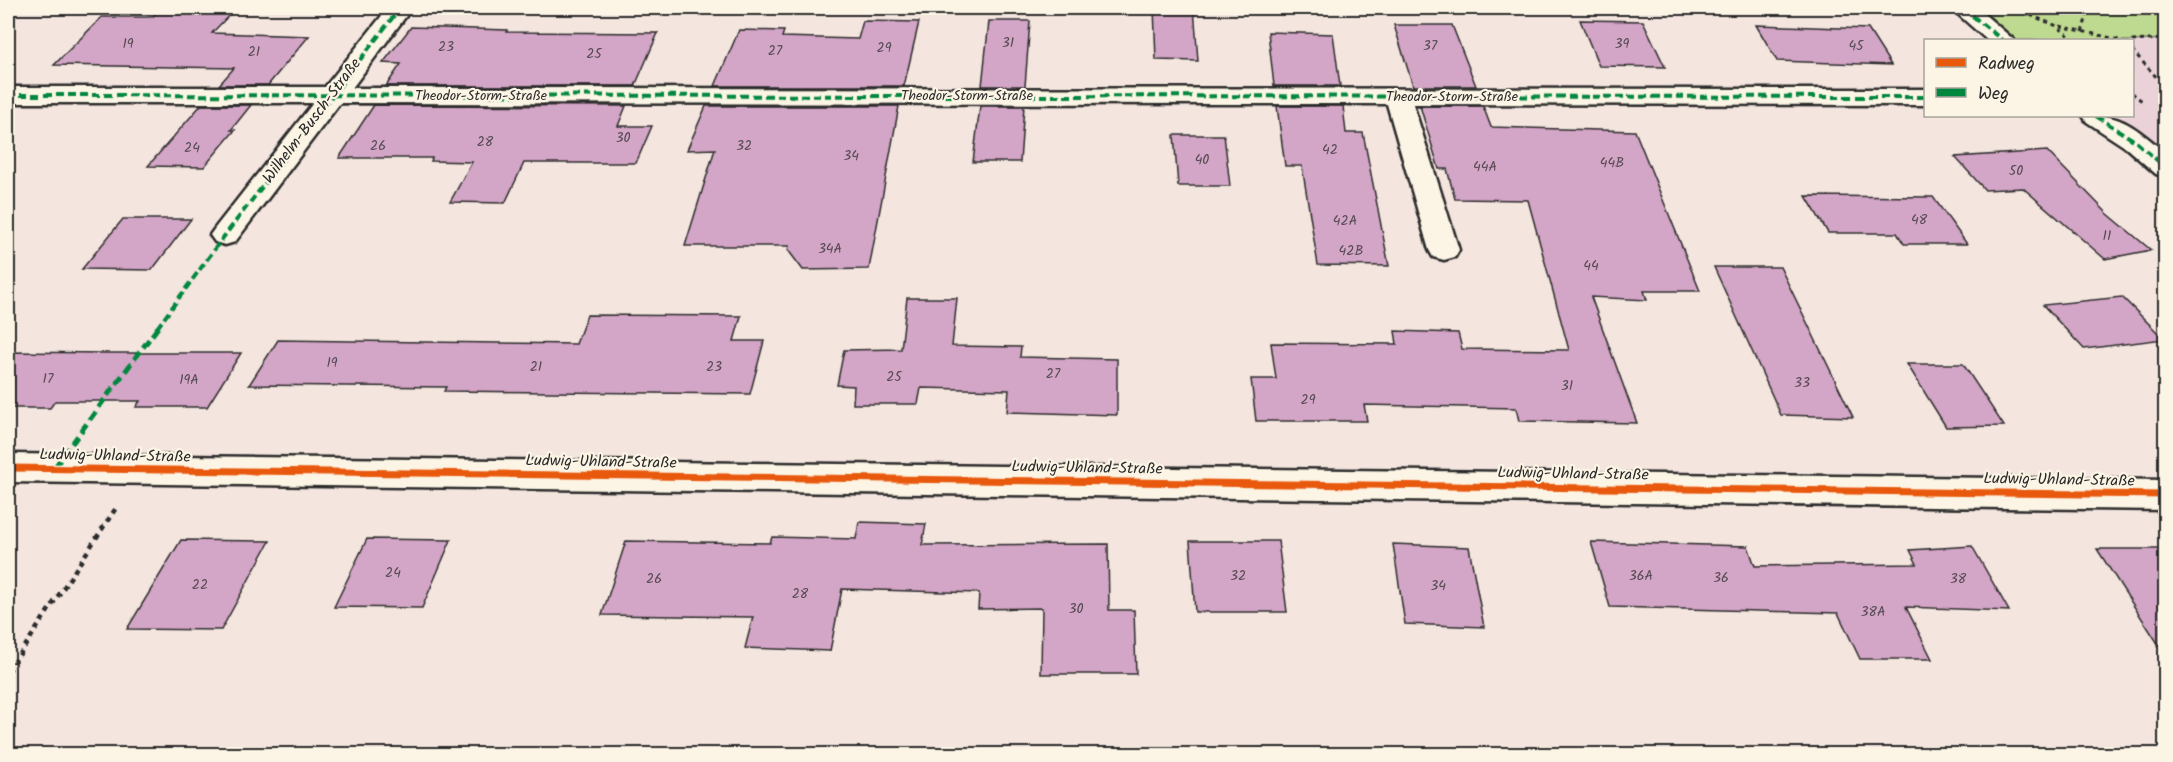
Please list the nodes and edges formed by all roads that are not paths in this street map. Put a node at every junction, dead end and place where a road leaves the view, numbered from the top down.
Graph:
1 (400, 8) edge
2 (1963, 8) edge
3 (2001, 39) edge
4 (330, 96) junction
5 (1398, 97) junction
6 (1924, 97) edge
7 (14, 102) edge
8 (2098, 117) edge
9 (2166, 168) edge
10 (225, 235) dead end
11 (1444, 250) dead end
12 (8, 468) edge
13 (2166, 495) edge

1 - 4 street, Wilhelm-Busch-Straße
2 - 3 street
4 - 5 street, Theodor-Storm-Straße
4 - 7 street, Theodor-Storm-Straße
4 - 10 street, Wilhelm-Busch-Straße
5 - 6 street, Theodor-Storm-Straße
5 - 11 street
8 - 9 street
12 - 13 street, Ludwig-Uhland-Straße

